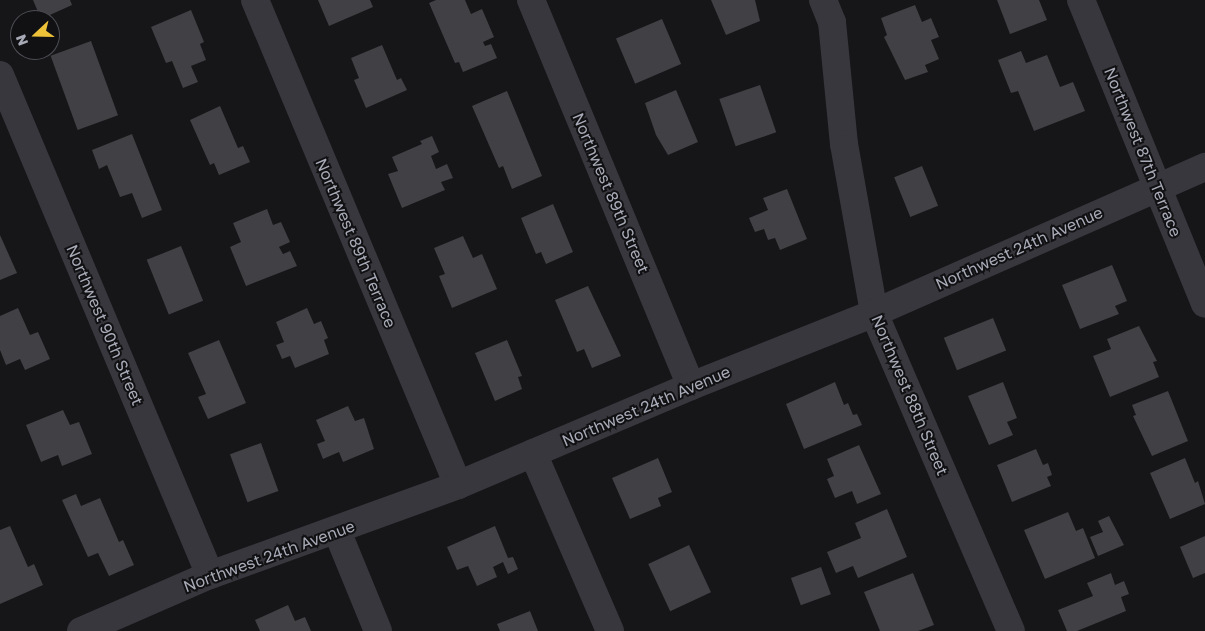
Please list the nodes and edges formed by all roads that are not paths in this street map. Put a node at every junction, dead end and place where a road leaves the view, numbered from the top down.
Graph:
1 (255, 0) edge
2 (531, 0) edge
3 (822, 0) edge
4 (1081, 0) edge
5 (0, 75) edge
6 (1205, 167) edge
7 (1156, 186) junction
8 (1205, 304) edge
9 (874, 313) junction
10 (691, 386) junction
11 (534, 453) junction
12 (458, 485) junction
13 (337, 531) junction
14 (210, 575) junction
15 (81, 631) edge
16 (378, 631) edge
17 (610, 631) edge
18 (1011, 631) edge

1 - 12 street, Northwest 89th Terrace
2 - 10 street, Northwest 89th Street
3 - 9 street, Northwest 88th Street
4 - 7 street, Northwest 87th Terrace
5 - 14 street, Northwest 90th Street
6 - 7 street, Northwest 24th Avenue
7 - 8 street, Northwest 87th Terrace
7 - 9 street, Northwest 24th Avenue
9 - 10 street, Northwest 24th Avenue
9 - 18 street, Northwest 88th Street
10 - 11 street, Northwest 24th Avenue
11 - 12 street, Northwest 24th Avenue
11 - 17 street
12 - 13 street, Northwest 24th Avenue
13 - 14 street, Northwest 24th Avenue
13 - 16 street
14 - 15 street, Northwest 24th Avenue

